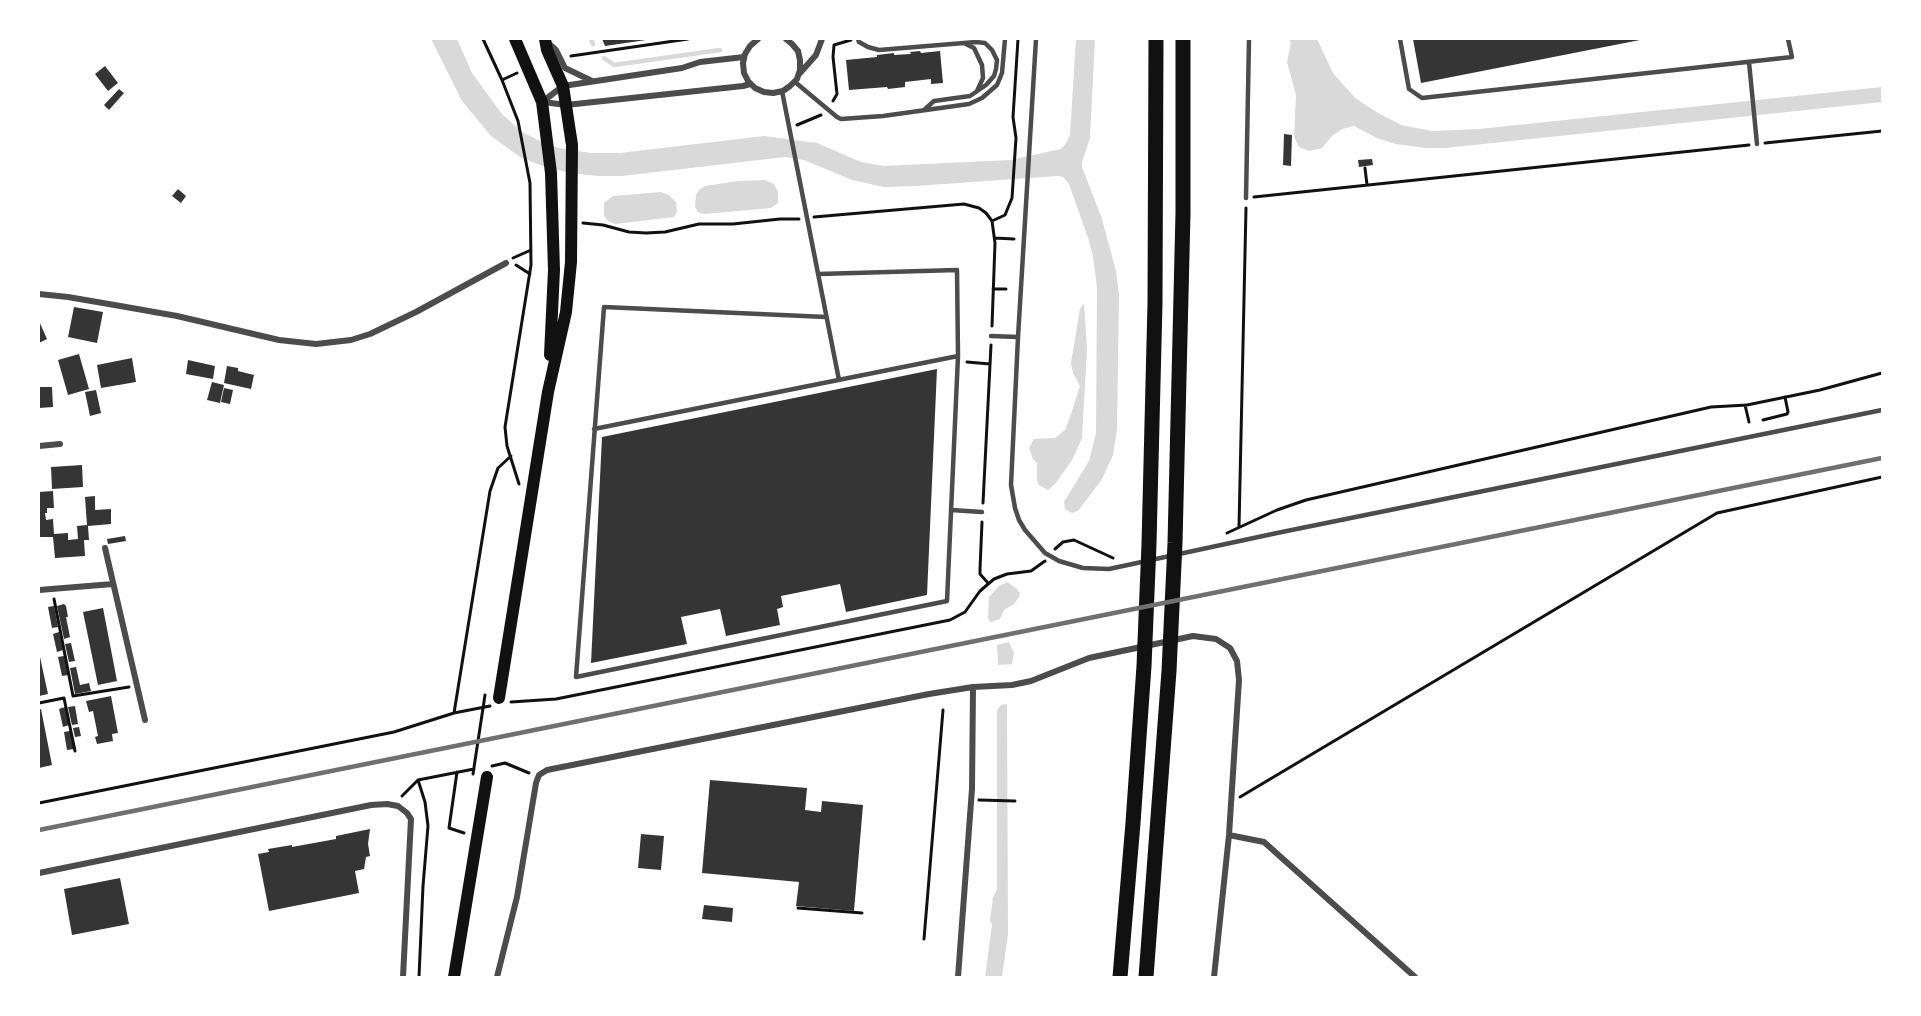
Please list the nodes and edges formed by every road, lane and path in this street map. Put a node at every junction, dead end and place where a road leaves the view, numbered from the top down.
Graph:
1 (483, 39) edge
2 (515, 39) edge
3 (688, 39) edge
4 (756, 39) edge
5 (786, 39) edge
6 (822, 39) edge
7 (856, 39) edge
8 (1005, 39) edge
9 (1018, 39) edge
10 (1036, 39) edge
11 (1156, 39) edge
12 (1184, 39) edge
13 (1249, 39) edge
14 (1400, 39) edge
15 (1788, 39) edge
16 (546, 40) edge
17 (964, 43) junction
18 (609, 51) dead end
19 (744, 57) junction
20 (1749, 62) junction
21 (799, 73) junction
22 (592, 81) junction
23 (795, 82) junction
24 (750, 84) junction
25 (563, 86) junction
26 (782, 91) junction
27 (977, 91) junction
28 (542, 102) junction
29 (566, 105) junction
30 (826, 109) junction
31 (924, 110) junction
32 (789, 127) junction
33 (1882, 131) edge
34 (1757, 144) junction
35 (1365, 168) dead end
36 (1366, 185) junction
37 (1246, 198) junction
38 (807, 218) junction
39 (992, 221) junction
40 (581, 223) dead end
41 (531, 250) junction
42 (506, 263) junction
43 (530, 274) junction
44 (819, 274) junction
45 (993, 289) junction
46 (1006, 289) dead end
47 (39, 294) edge
48 (826, 316) junction
49 (991, 336) junction
50 (1018, 337) junction
51 (958, 356) junction
52 (990, 364) junction
53 (1882, 373) edge
54 (839, 380) junction
55 (548, 392) junction
56 (1785, 397) junction
57 (1745, 405) junction
58 (1882, 410) edge
59 (1763, 420) dead end
60 (1749, 422) dead end
61 (594, 429) junction
62 (60, 444) dead end
63 (39, 446) edge
64 (1882, 477) edge
65 (951, 510) junction
66 (982, 512) junction
67 (105, 548) dead end
68 (113, 584) junction
69 (52, 589) junction
70 (39, 590) edge
71 (137, 685) junction
72 (973, 687) junction
73 (499, 698) dead end
74 (517, 701) dead end
75 (39, 703) edge
76 (471, 710) dead end
77 (944, 710) dead end
78 (454, 713) junction
79 (145, 720) dead end
80 (75, 751) dead end
81 (505, 763) dead end
82 (539, 775) junction
83 (487, 777) dead end
84 (418, 780) junction
85 (1231, 799) junction
86 (971, 800) junction
87 (1015, 801) dead end
88 (39, 803) edge
89 (398, 806) junction
90 (464, 833) dead end
91 (1229, 835) junction
92 (39, 873) edge
93 (798, 908) dead end
94 (862, 913) dead end
95 (924, 939) dead end
96 (403, 977) edge
97 (419, 977) edge
98 (454, 977) edge
99 (497, 977) edge
100 (958, 977) edge
101 (1120, 977) edge
102 (1146, 977) edge
103 (1214, 977) edge
104 (1415, 977) edge

1 - 41 path
2 - 28 main road
3 - 18 path
4 - 19 street
5 - 21 street
6 - 21 street
7 - 17 lane
7 - 30 path
8 - 31 lane
9 - 39 path
10 - 50 lane
11 - 101 highway
12 - 102 highway
13 - 37 lane
14 - 20 lane
15 - 20 lane
16 - 22 street
16 - 25 main road
17 - 27 lane
17 - 27 lane
19 - 22 street
19 - 24 street
20 - 34 lane
21 - 23 street
22 - 25 street
23 - 26 street
23 - 30 lane
24 - 26 street
24 - 29 street
25 - 28 street
25 - 29 main road
26 - 32 lane
27 - 31 lane
28 - 29 street
28 - 55 main road
29 - 55 main road
30 - 31 lane
30 - 32 path
32 - 38 lane
33 - 34 path
34 - 36 path
35 - 36 path
36 - 37 path
37 - 57 path
38 - 39 path
38 - 40 path
38 - 44 lane
39 - 45 path
41 - 42 path
41 - 43 path
42 - 43 path
42 - 47 street
43 - 78 path
44 - 48 lane
44 - 51 lane
45 - 46 path
45 - 49 path
48 - 54 lane
48 - 61 lane
49 - 50 lane
49 - 52 path
50 - 58 lane
51 - 52 path
51 - 54 lane
51 - 65 lane
52 - 66 path
53 - 56 path
54 - 61 lane
55 - 73 main road
56 - 57 path
56 - 59 path
57 - 60 path
61 - 65 lane
62 - 63 street
64 - 85 path
65 - 66 lane
66 - 74 path
67 - 68 street
68 - 69 street
68 - 71 street
69 - 70 street
69 - 71 path
71 - 79 street
72 - 82 street
72 - 85 street
72 - 86 street
75 - 80 path
76 - 78 path
77 - 95 path
78 - 88 path
81 - 82 path
82 - 99 street
83 - 98 main road
84 - 89 path
84 - 90 path
84 - 97 path
85 - 91 street
86 - 87 path
86 - 100 street
89 - 92 street
89 - 96 street
91 - 103 street
91 - 104 street
93 - 94 path

